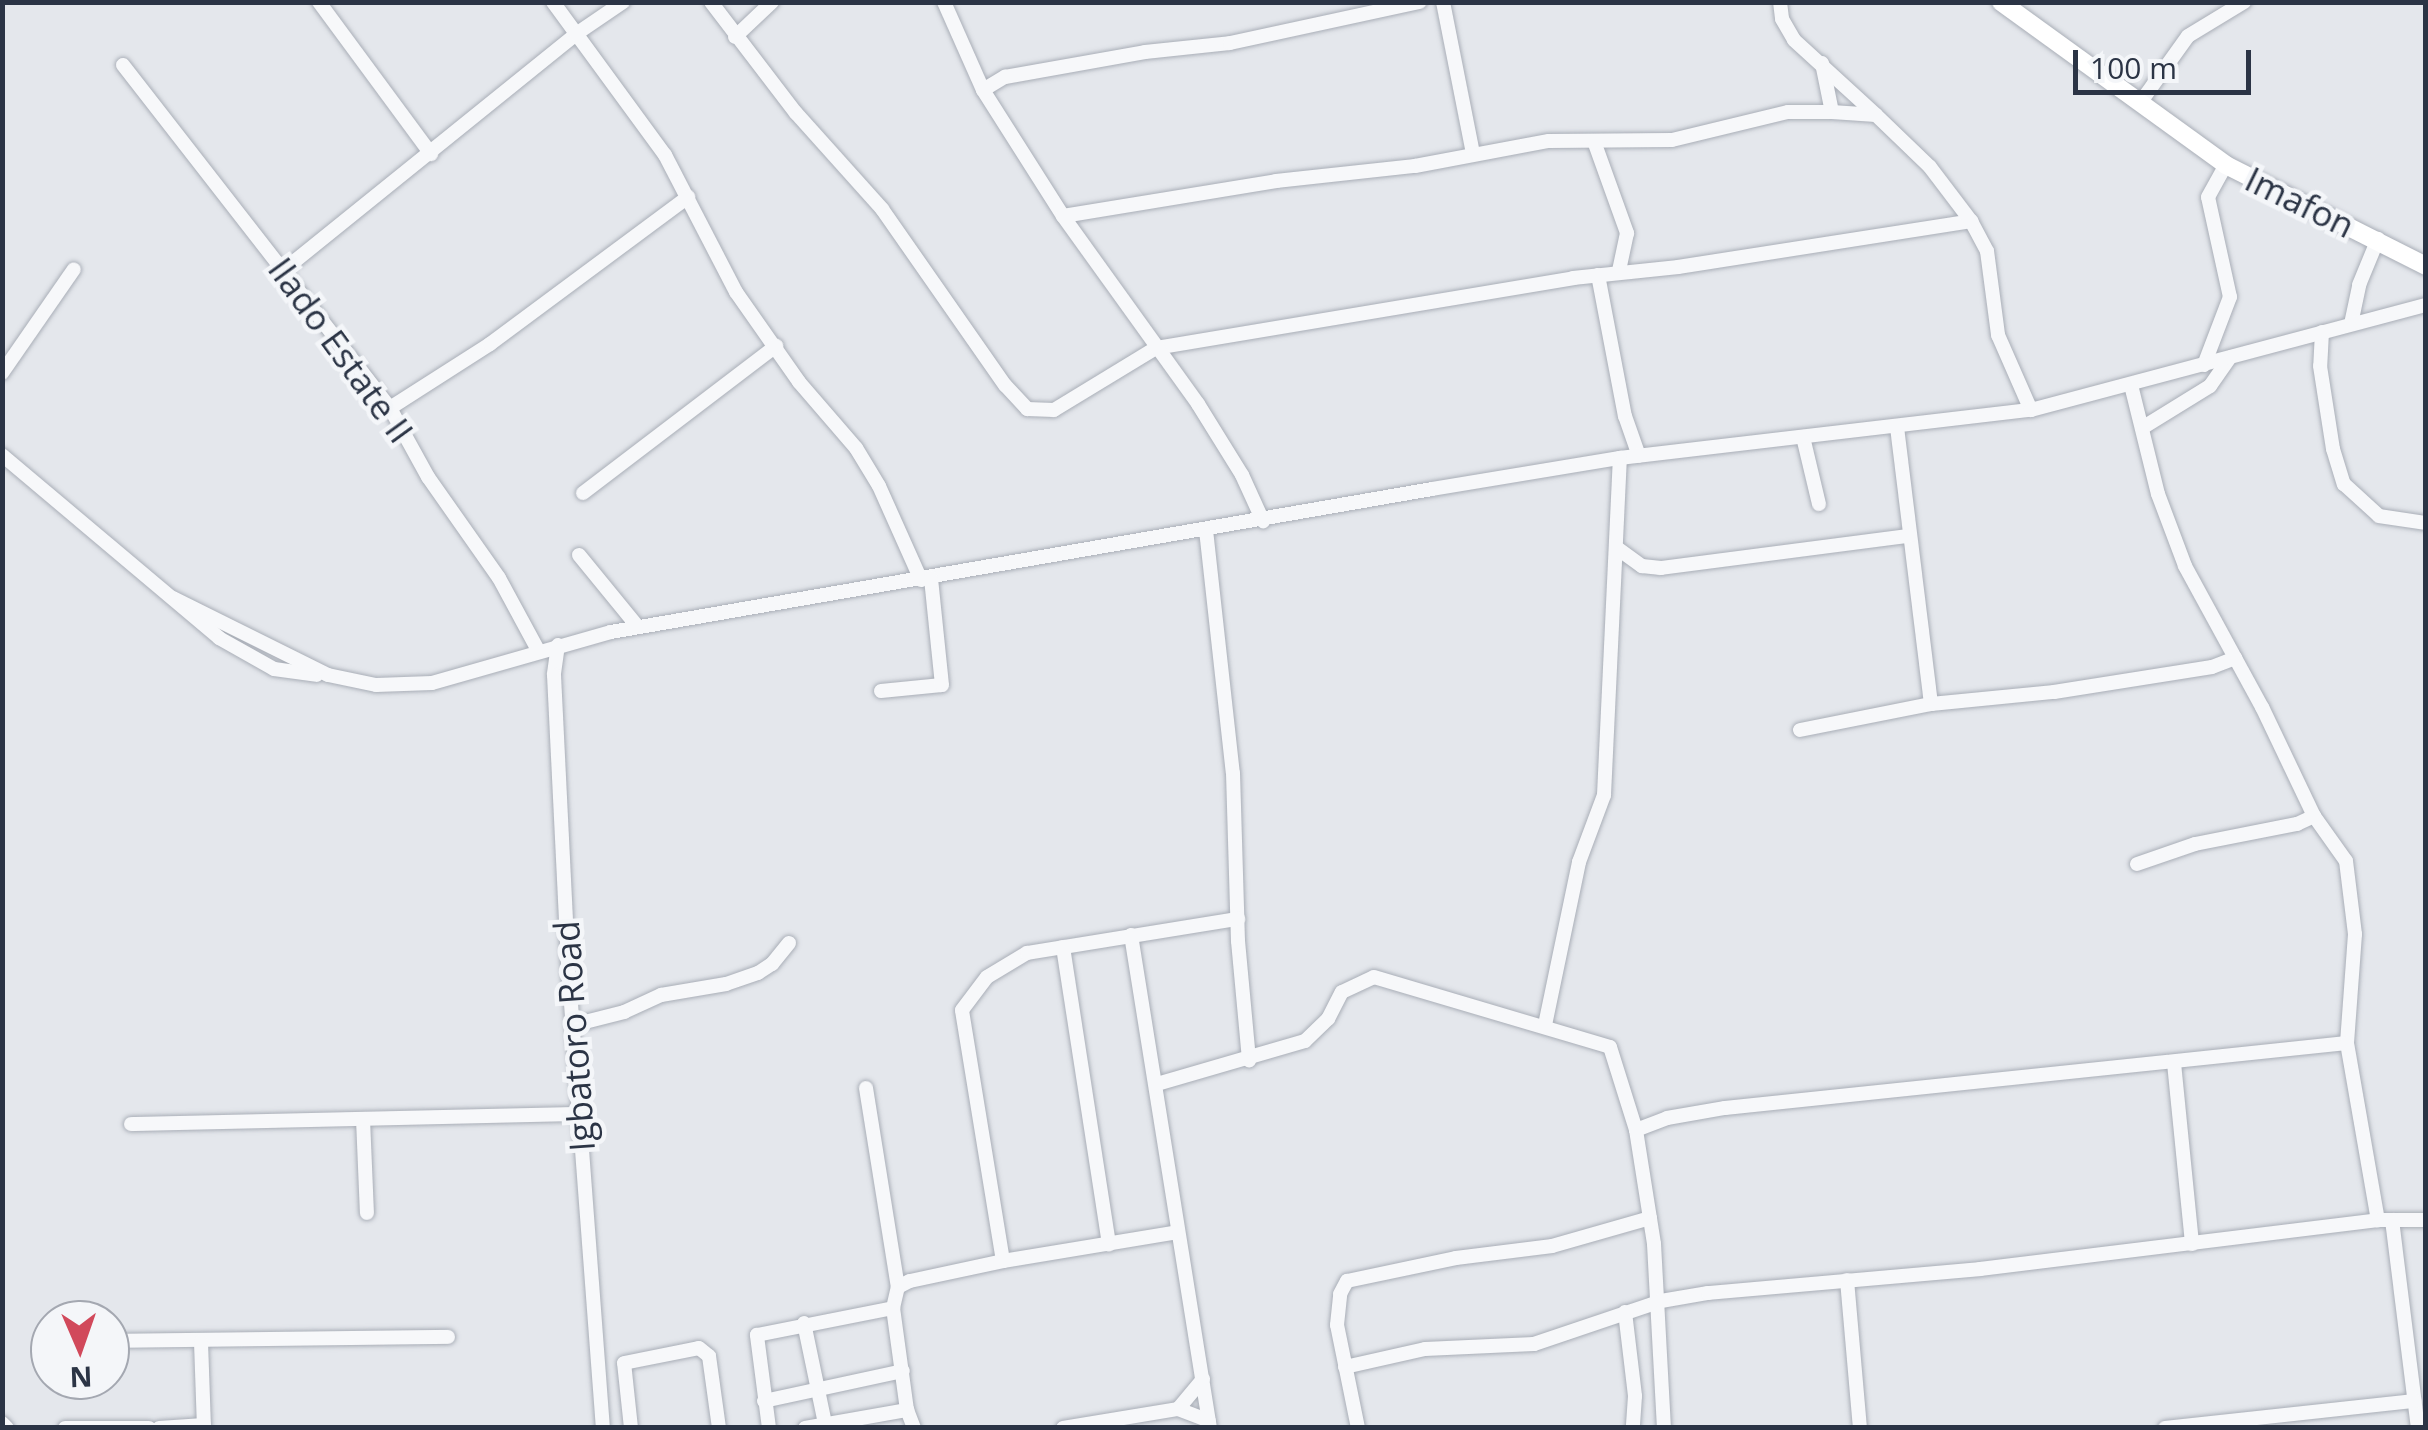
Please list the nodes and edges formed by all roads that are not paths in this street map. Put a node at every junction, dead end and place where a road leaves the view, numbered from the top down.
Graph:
1 (319, 2) edge
2 (553, 2) edge
3 (624, 2) edge
4 (711, 2) edge
5 (772, 2) edge
6 (944, 2) edge
7 (1420, 2) edge
8 (1442, 2) edge
9 (1780, 2) edge
10 (2001, 2) edge
11 (2244, 2) edge
12 (576, 34) junction
13 (735, 37) junction
14 (1822, 62) junction
15 (123, 65) dead end
16 (983, 90) junction
17 (2140, 103) junction
18 (1832, 112) junction
19 (1876, 115) junction
20 (1596, 144) junction
21 (432, 154) junction
22 (1473, 154) junction
23 (2226, 165) junction
24 (688, 197) junction
25 (1062, 216) junction
26 (1971, 221) junction
27 (2378, 239) junction
28 (2401, 250) junction
29 (2426, 256) edge
30 (2426, 266) edge
31 (74, 269) dead end
32 (285, 269) junction
33 (1619, 272) junction
34 (1598, 275) junction
35 (2426, 305) edge
36 (2351, 324) junction
37 (2322, 332) junction
38 (776, 346) junction
39 (1156, 348) junction
40 (2230, 357) junction
41 (2204, 364) junction
42 (2, 373) edge
43 (2131, 386) junction
44 (390, 408) junction
45 (2031, 410) junction
46 (1897, 427) junction
47 (2142, 428) junction
48 (1803, 437) junction
49 (2, 455) edge
50 (1639, 456) junction
51 (1620, 458) junction
52 (583, 493) dead end
53 (1819, 504) dead end
54 (1263, 521) junction
55 (2426, 523) edge
56 (1206, 530) junction
57 (1909, 536) junction
58 (1617, 548) junction
59 (579, 555) dead end
60 (926, 579) junction
61 (638, 627) junction
62 (558, 645) junction
63 (538, 650) junction
64 (2236, 658) junction
65 (881, 691) dead end
66 (1931, 704) junction
67 (1800, 730) dead end
68 (2314, 816) junction
69 (2137, 864) dead end
70 (1238, 919) junction
71 (1131, 935) junction
72 (789, 943) dead end
73 (1063, 947) junction
74 (573, 1025) junction
75 (1545, 1025) junction
76 (2347, 1043) junction
77 (1249, 1060) junction
78 (2174, 1062) junction
79 (1157, 1084) junction
80 (866, 1088) dead end
81 (579, 1114) junction
82 (363, 1119) junction
83 (131, 1124) dead end
84 (1636, 1130) junction
85 (368, 1213) dead end
86 (1650, 1218) junction
87 (2385, 1220) junction
88 (2426, 1220) edge
89 (1178, 1232) junction
90 (1110, 1244) junction
91 (2192, 1244) junction
92 (1003, 1261) junction
93 (1847, 1280) junction
94 (898, 1287) junction
95 (1660, 1301) junction
96 (894, 1308) junction
97 (1625, 1312) junction
98 (804, 1323) junction
99 (448, 1337) dead end
100 (130, 1341) edge
101 (200, 1342) junction
102 (1345, 1367) junction
103 (903, 1372) junction
104 (1203, 1379) junction
105 (820, 1392) junction
106 (764, 1401) junction
107 (2415, 1401) junction
108 (1178, 1408) junction
109 (907, 1410) junction
110 (1209, 1424) edge
111 (204, 1426) edge
112 (826, 1426) edge
113 (65, 1428) edge
114 (149, 1428) edge
115 (160, 1428) edge
116 (603, 1428) edge
117 (632, 1428) edge
118 (719, 1428) edge
119 (768, 1428) edge
120 (805, 1428) edge
121 (914, 1428) edge
122 (1063, 1428) edge
123 (1358, 1428) edge
124 (1633, 1428) edge
125 (1664, 1428) edge
126 (1860, 1428) edge
127 (2166, 1428) edge
128 (2418, 1428) edge

1 - 21 street
2 - 12 street
3 - 12 street
4 - 13 street
5 - 13 street
6 - 16 street
7 - 16 street
8 - 22 street
9 - 14 street
10 - 17 street, Imafon
11 - 17 street
12 - 21 street
12 - 24 street
13 - 39 street
14 - 18 street
14 - 19 street
15 - 32 street, Ilado Estate II
16 - 25 street
17 - 23 street, Imafon
18 - 19 street
18 - 20 street
19 - 26 street
20 - 22 street
20 - 33 street
21 - 32 street
22 - 25 street
23 - 27 street, Imafon
23 - 41 street
24 - 38 street
24 - 44 street
25 - 39 street
26 - 33 street
26 - 45 street
27 - 28 street, Imafon
27 - 36 street
28 - 29 street
28 - 30 street
31 - 42 street
32 - 44 street, Ilado Estate II
33 - 34 street
34 - 39 street
34 - 50 street
35 - 36 street
36 - 37 street
37 - 40 street
37 - 55 street
38 - 52 street
38 - 60 street
39 - 54 street
40 - 41 street
40 - 47 street
41 - 43 street
43 - 45 street
43 - 47 street
44 - 63 street, Ilado Estate II
45 - 46 street
46 - 48 street
46 - 57 street
47 - 64 street
48 - 50 street
48 - 53 street
49 - 63 street
50 - 51 street
51 - 54 street
51 - 58 street
54 - 56 street
56 - 60 street
56 - 70 street
57 - 58 street
57 - 66 street
58 - 75 street
59 - 61 street
60 - 61 street
60 - 65 street
61 - 62 street
62 - 63 street
62 - 74 street, Igbatoro Road
64 - 66 street
64 - 68 street
66 - 67 street
68 - 69 street
68 - 76 street
70 - 71 street
70 - 77 street
71 - 73 street
71 - 79 street
72 - 74 street
73 - 90 street
73 - 92 street
74 - 81 street, Igbatoro Road
75 - 77 street
75 - 84 street
76 - 78 street
76 - 87 street
77 - 79 street
78 - 84 street
78 - 91 street
79 - 89 street
80 - 94 street
81 - 82 street
81 - 116 street, Igbatoro Road
82 - 83 street
82 - 85 street
84 - 86 street
86 - 95 street
86 - 102 street
87 - 88 street
87 - 91 street
87 - 107 street
89 - 90 street
89 - 104 street
90 - 92 street
91 - 93 street
92 - 94 street
93 - 95 street
93 - 126 street
94 - 96 street
95 - 97 street
95 - 125 street
96 - 98 street
96 - 103 street
97 - 102 street
97 - 124 street
98 - 105 street
98 - 106 street
99 - 101 street
100 - 101 street
101 - 111 street
102 - 123 street
103 - 105 street
103 - 109 street
104 - 108 street
104 - 110 street
105 - 106 street
105 - 112 street
106 - 119 street
107 - 127 street
107 - 128 street
108 - 110 street
108 - 122 street
109 - 112 street
109 - 121 street
111 - 115 street
112 - 120 street
113 - 114 street
117 - 118 street

